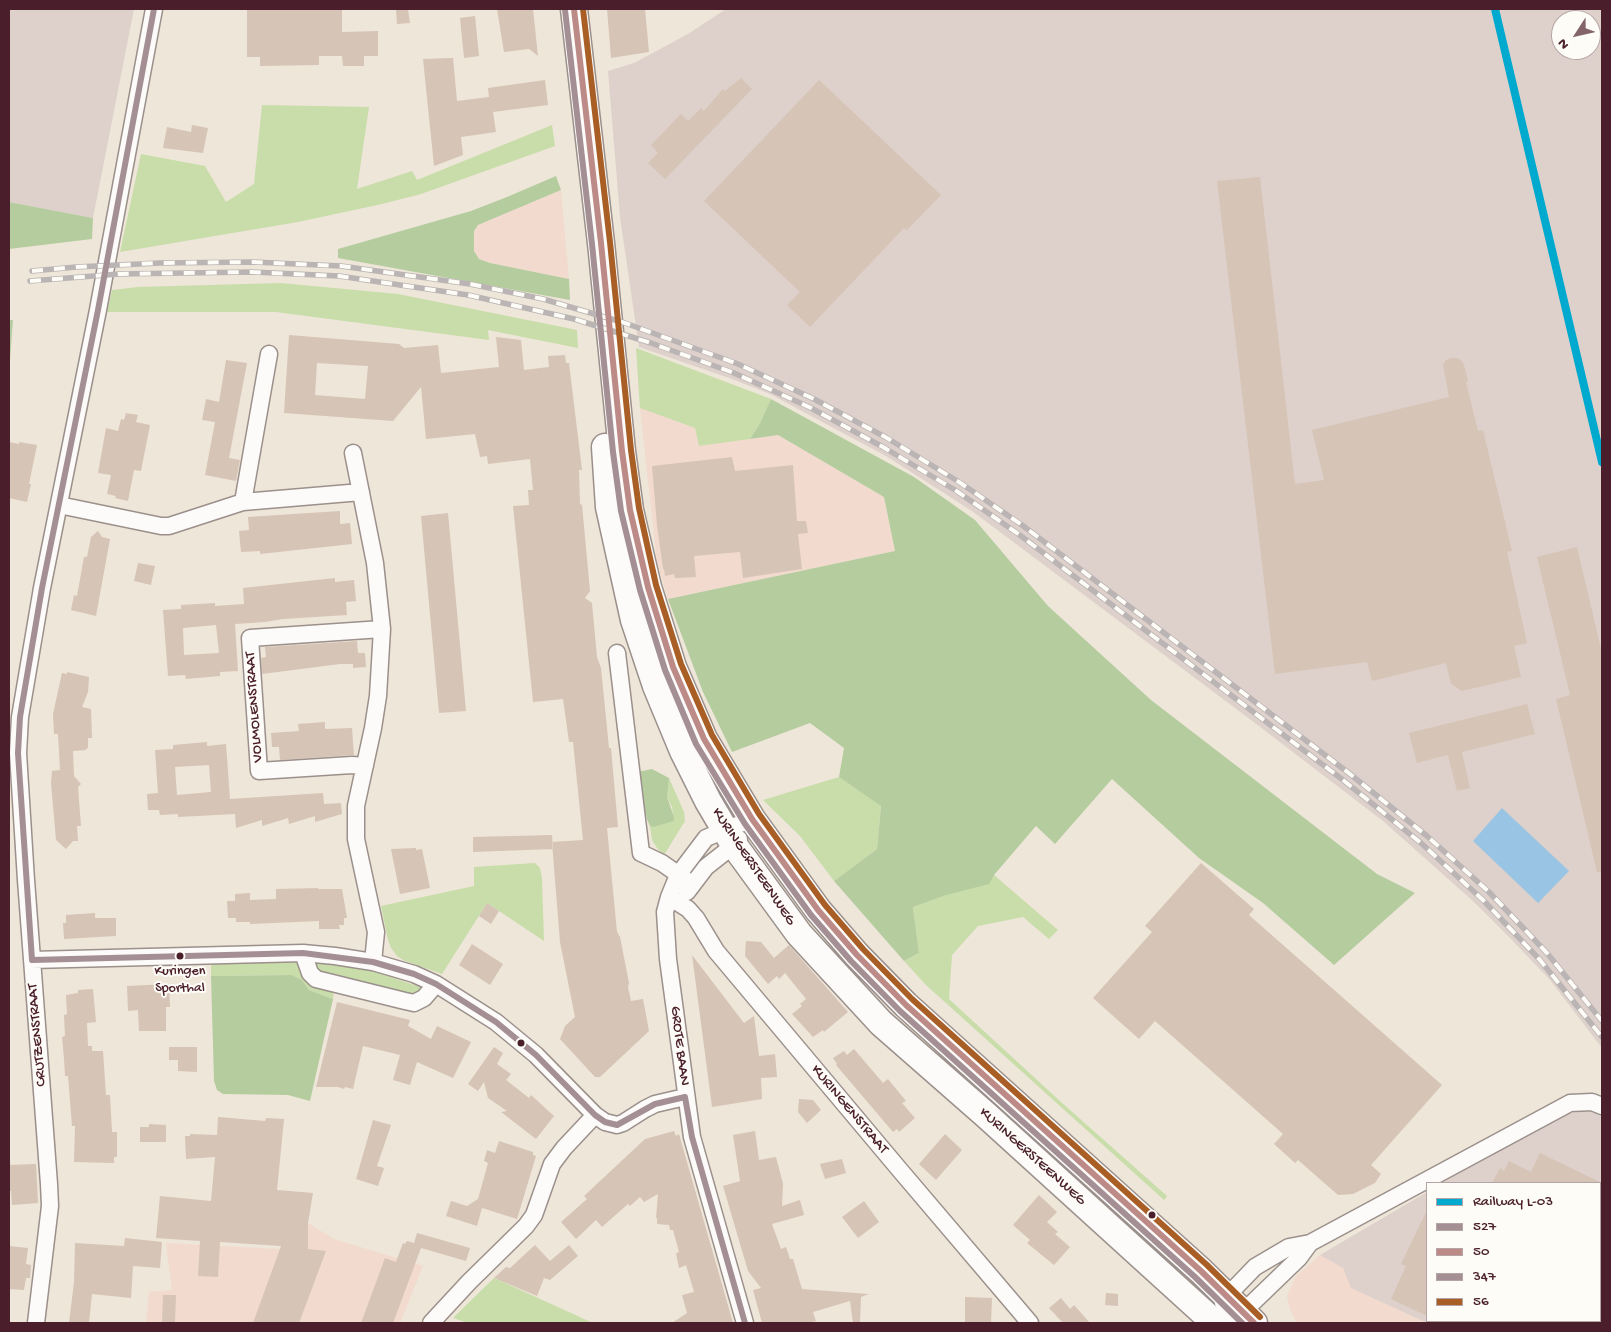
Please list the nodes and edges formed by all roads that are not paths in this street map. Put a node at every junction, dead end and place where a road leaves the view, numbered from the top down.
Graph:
1 (154, 9) edge
2 (558, 9) edge
3 (574, 9) edge
4 (269, 354) dead end
5 (353, 453) dead end
6 (361, 492) junction
7 (243, 502) junction
8 (59, 505) junction
9 (382, 629) junction
10 (617, 653) dead end
11 (366, 766) junction
12 (752, 819) junction
13 (729, 838) junction
14 (678, 875) junction
15 (692, 884) junction
16 (674, 900) junction
17 (303, 953) junction
18 (32, 960) junction
19 (373, 962) junction
20 (436, 984) junction
21 (685, 1096) junction
22 (1602, 1106) edge
23 (595, 1115) junction
24 (1310, 1243) junction
25 (1241, 1310) edge
26 (36, 1323) edge
27 (431, 1323) edge
28 (745, 1323) edge
29 (1030, 1323) edge
30 (1213, 1323) edge

1 - 8 street, CRUTZENSTRAAT
2 - 13 main road, KURINGERSTEENWEG
3 - 12 main road, KURINGERSTEENWEG
4 - 7 street
5 - 6 street
6 - 7 street
6 - 9 street
7 - 8 street
8 - 18 street, CRUTZENSTRAAT
9 - 11 street
9 - 11 street, VOLMOLENSTRAAT
10 - 14 street
11 - 19 street
12 - 13 street, GROTE BAAN
12 - 25 main road, KURINGERSTEENWEG
13 - 14 street, GROTE BAAN
13 - 15 street, GROTE BAAN
13 - 30 main road, KURINGERSTEENWEG
14 - 15 street
14 - 16 street, GROTE BAAN
15 - 16 street, GROTE BAAN
16 - 21 street, GROTE BAAN
16 - 29 street, KURINGENSTRAAT
17 - 18 street
17 - 19 street
17 - 20 street
18 - 26 street, CRUTZENSTRAAT
19 - 20 street
20 - 23 street
21 - 23 street
21 - 28 street, GROTE BAAN
22 - 24 street
23 - 27 street
24 - 25 street
24 - 25 street
25 - 30 street

